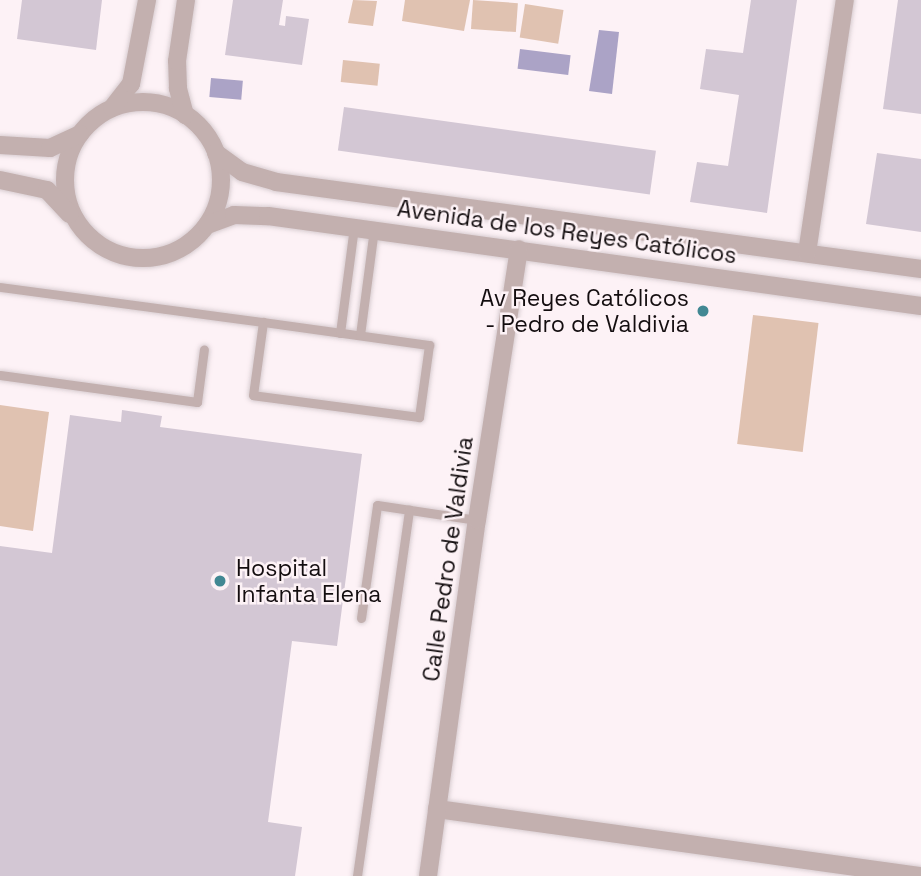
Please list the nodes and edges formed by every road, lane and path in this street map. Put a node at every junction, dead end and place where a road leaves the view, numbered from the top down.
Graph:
1 (147, 0) edge
2 (186, 0) edge
3 (845, 0) edge
4 (112, 108) junction
5 (185, 115) junction
6 (80, 134) junction
7 (0, 145) edge
8 (216, 153) junction
9 (0, 180) edge
10 (75, 219) junction
11 (207, 225) junction
12 (354, 227) junction
13 (374, 229) junction
14 (519, 249) junction
15 (807, 253) junction
16 (921, 269) edge
17 (0, 287) edge
18 (921, 306) edge
19 (263, 322) junction
20 (340, 333) junction
21 (360, 335) junction
22 (204, 349) dead end
23 (0, 375) edge
24 (409, 509) junction
25 (477, 520) junction
26 (361, 618) dead end
27 (437, 809) junction
28 (357, 876) edge
29 (428, 876) edge
30 (919, 876) edge

1 - 4 street
2 - 5 street
3 - 15 street
4 - 5 street
4 - 6 street
5 - 8 street
6 - 7 street
6 - 10 street
8 - 11 street
8 - 15 street, Avenida de los Reyes Católicos
9 - 10 street
10 - 11 street
11 - 12 street, Avenida de los Reyes Católicos
12 - 13 street, Avenida de los Reyes Católicos
12 - 20 lane
13 - 14 street, Avenida de los Reyes Católicos
13 - 21 lane
14 - 18 street, Avenida de los Reyes Católicos
14 - 25 street, Calle Pedro de Valdivia
15 - 16 street, Avenida de los Reyes Católicos
17 - 19 lane
19 - 20 lane
19 - 21 lane
20 - 21 lane
22 - 23 lane
24 - 25 lane
24 - 26 lane
24 - 28 lane
25 - 27 street, Calle Pedro de Valdivia
27 - 29 street, Calle Pedro de Valdivia
27 - 30 street

